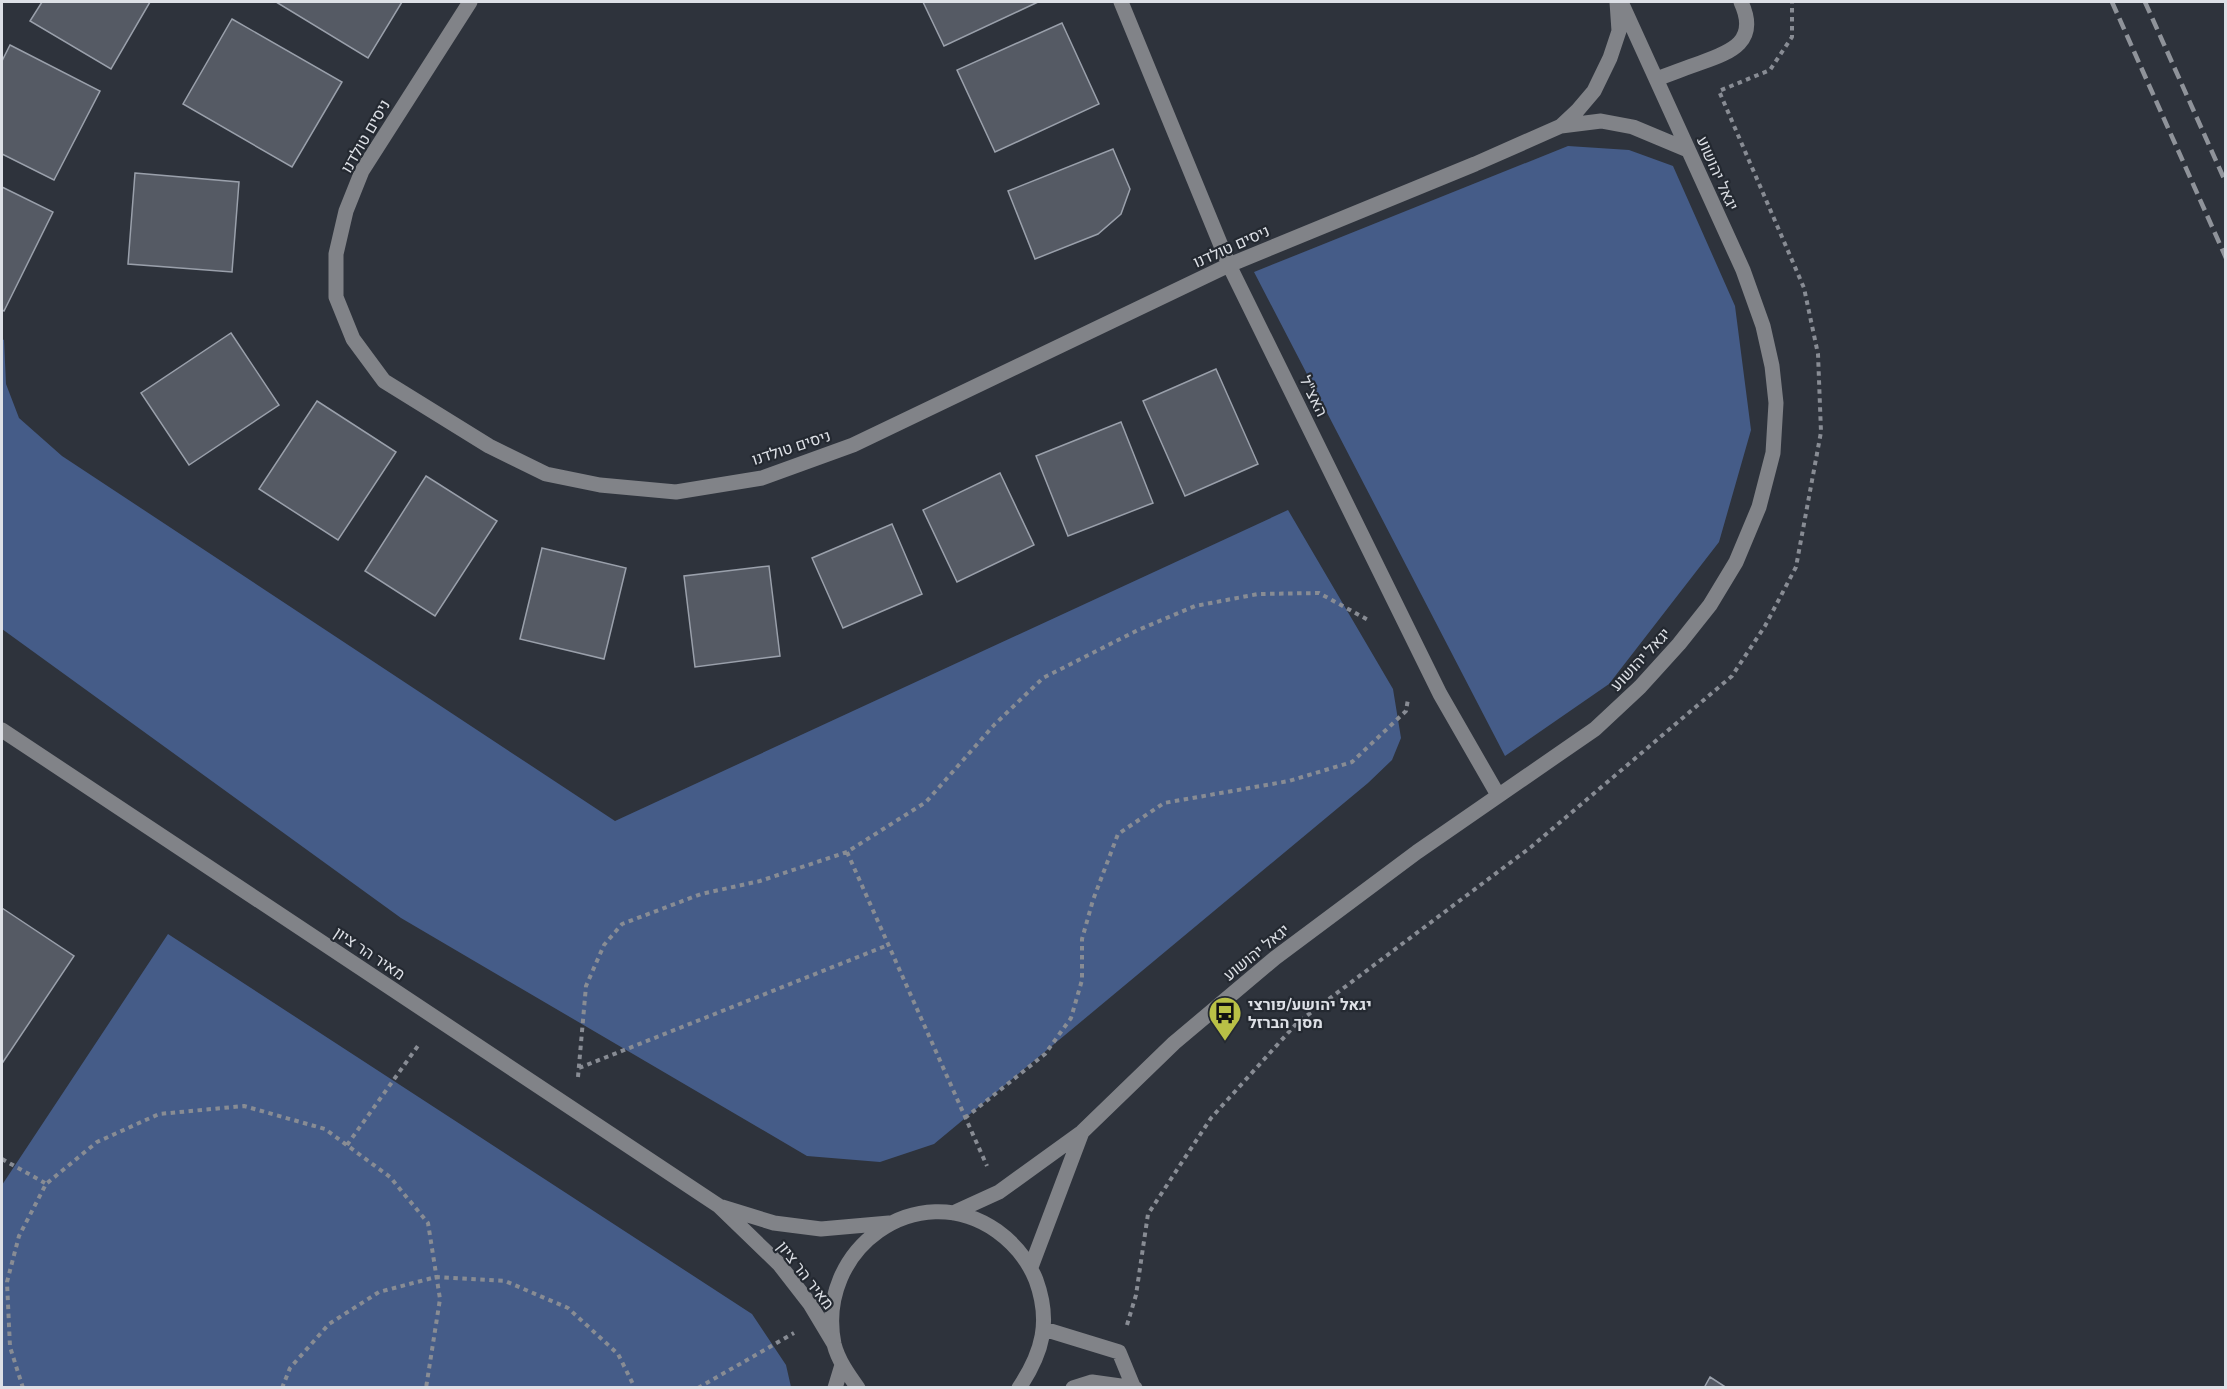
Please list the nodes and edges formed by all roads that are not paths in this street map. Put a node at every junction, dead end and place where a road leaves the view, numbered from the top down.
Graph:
1 (470, 2) edge
2 (1121, 2) edge
3 (1619, 2) edge
4 (1742, 2) edge
5 (1656, 79) junction
6 (1561, 126) junction
7 (1688, 150) junction
8 (1229, 265) junction
9 (2, 730) edge
10 (1498, 795) junction
11 (1082, 1132) junction
12 (719, 1206) junction
13 (953, 1213) junction
14 (890, 1223) junction
15 (1031, 1267) junction
16 (1044, 1329) junction
17 (834, 1344) junction
18 (842, 1365) junction
19 (1134, 1387) edge
20 (835, 1388) edge
21 (858, 1388) edge
22 (1019, 1388) edge
23 (1073, 1388) edge

1 - 8 street, ניסים טולדנו
2 - 8 street, האצ"ל
3 - 5 street, יגאל יהושוע
3 - 6 street, ניסים טולדנו
4 - 5 street
5 - 7 street, יגאל יהושוע
6 - 7 street, ניסים טולדנו
6 - 8 street, ניסים טולדנו
7 - 10 street, יגאל יהושוע
8 - 10 street, האצ"ל
9 - 12 street, מאיר הר ציון
10 - 11 street, יגאל יהושוע
11 - 13 street, יגאל יהושוע
11 - 15 street, יגאל יהושוע
12 - 14 street, מאיר הר ציון
12 - 17 street, מאיר הר ציון
13 - 14 street
13 - 15 street
14 - 17 street
15 - 16 street
16 - 19 street
16 - 22 street
17 - 18 street
18 - 20 street
18 - 21 street
19 - 23 street

